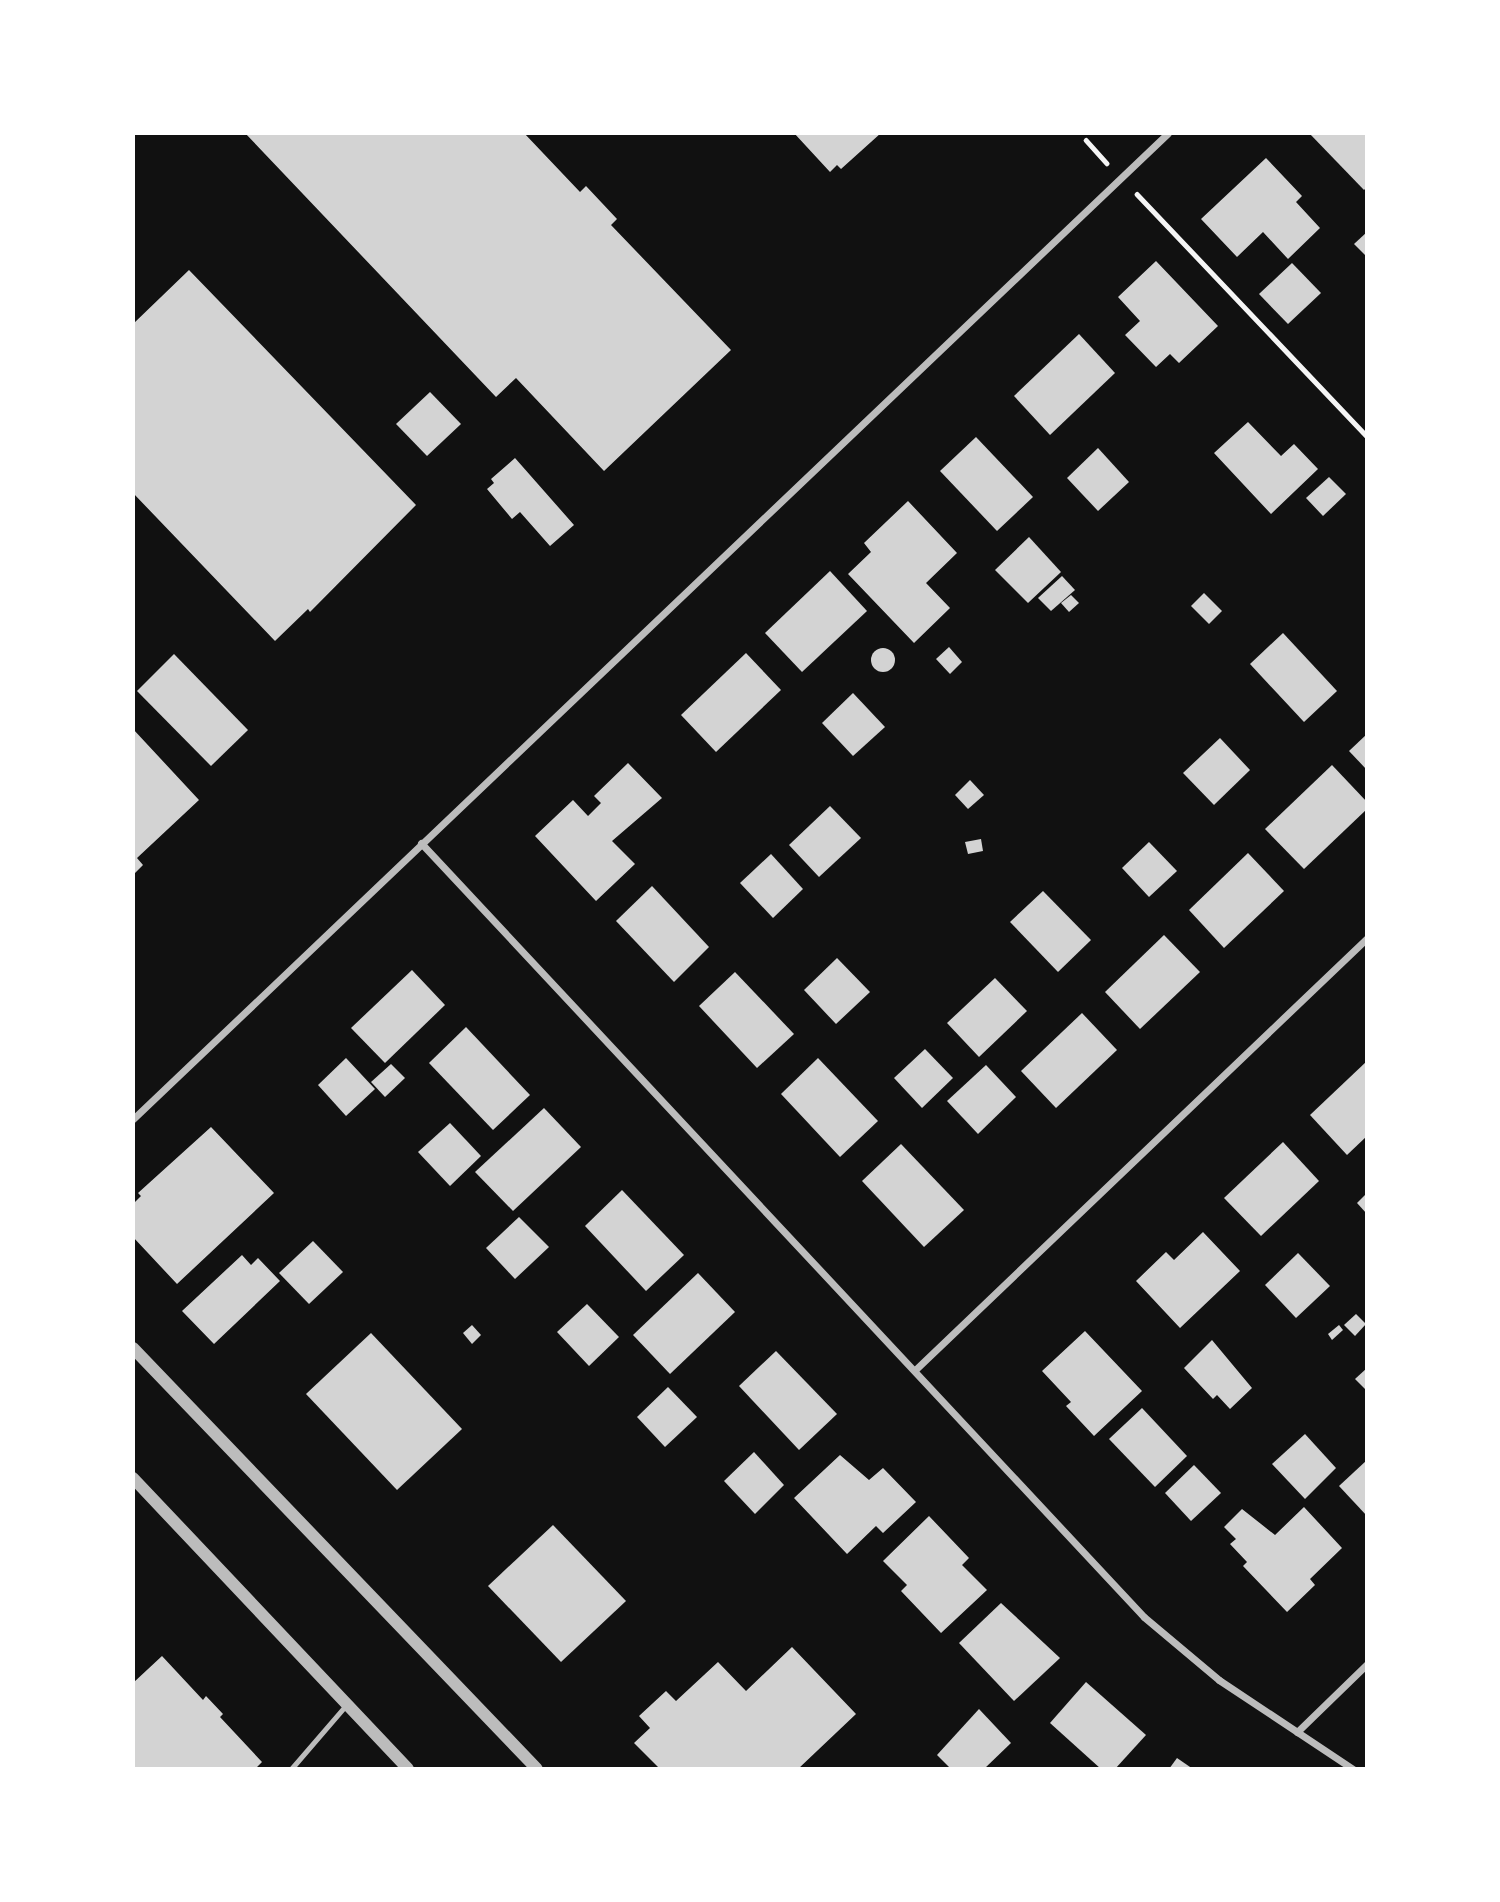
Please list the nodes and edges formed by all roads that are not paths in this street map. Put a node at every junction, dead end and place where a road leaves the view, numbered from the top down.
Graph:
1 (1168, 133) edge
2 (421, 843) junction
3 (1367, 938) edge
4 (133, 1119) edge
5 (133, 1348) edge
6 (915, 1370) junction
7 (133, 1478) edge
8 (1367, 1664) edge
9 (347, 1704) junction
10 (1297, 1732) junction
11 (291, 1769) edge
12 (408, 1769) edge
13 (537, 1769) edge
14 (1353, 1769) edge

1 - 2 street
2 - 4 street
2 - 6 street
3 - 6 street
5 - 13 street
6 - 10 street
7 - 9 street
8 - 10 street
9 - 11 lane
9 - 12 street
10 - 14 street

